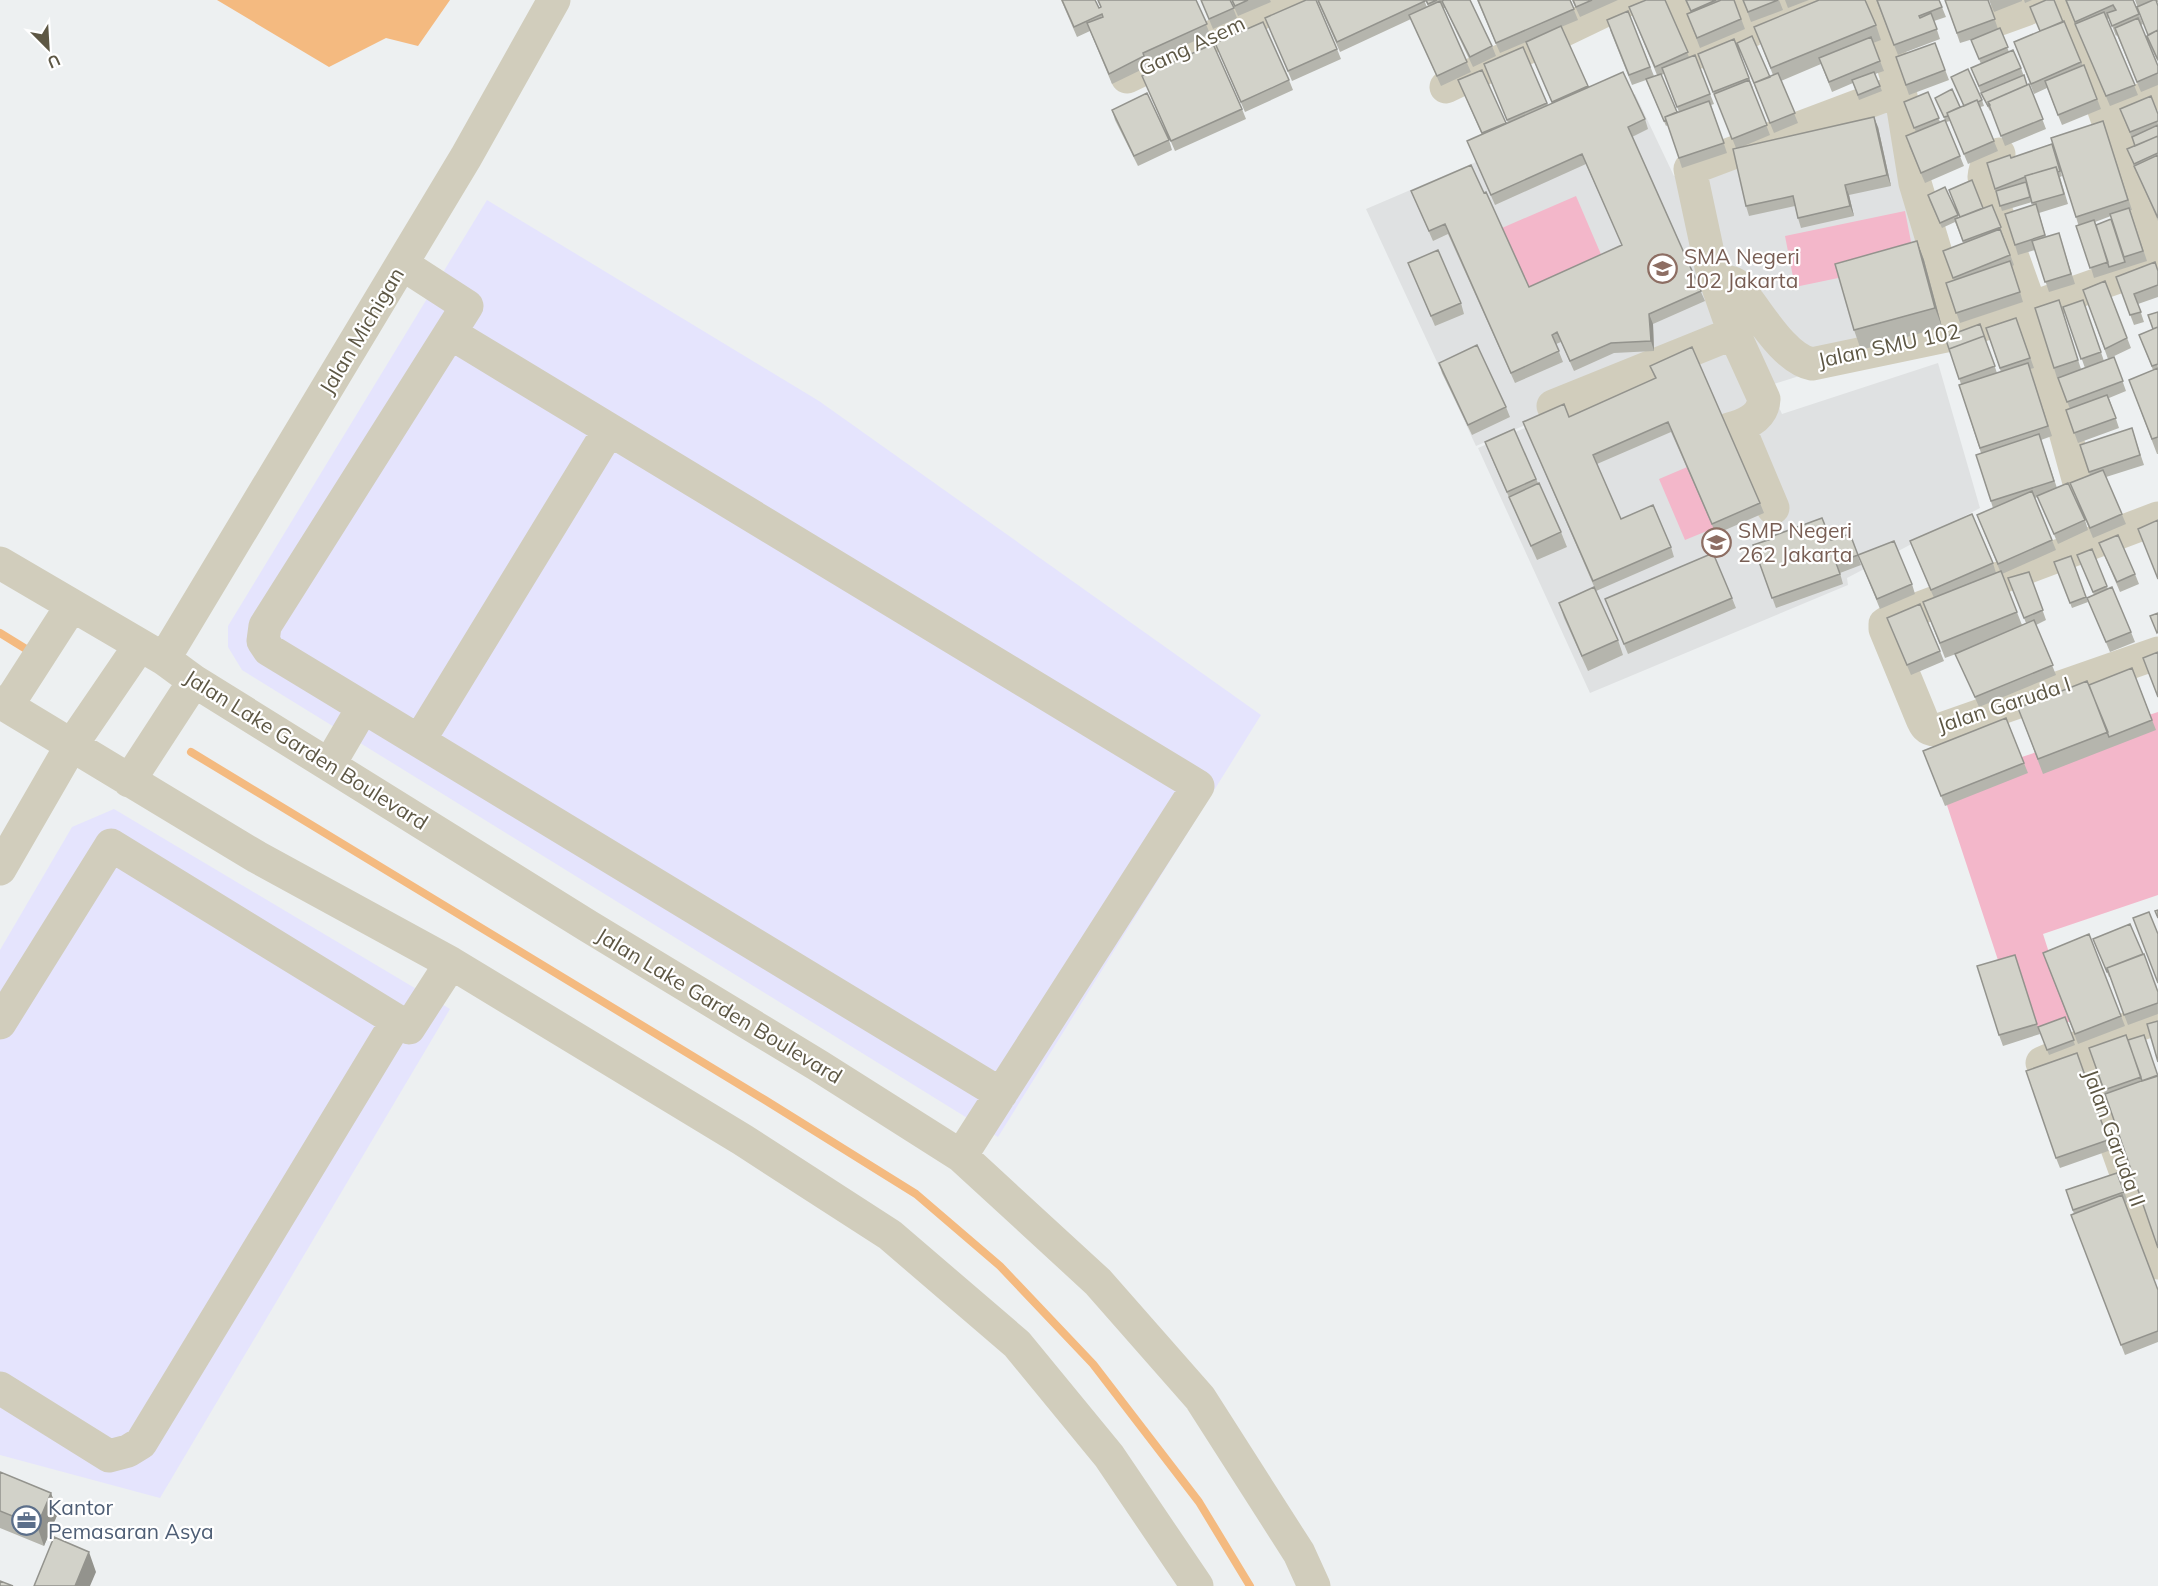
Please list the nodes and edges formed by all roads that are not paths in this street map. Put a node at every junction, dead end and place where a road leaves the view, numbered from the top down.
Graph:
1 (554, 0) edge
2 (1627, 0) edge
3 (1678, 0) edge
4 (1739, 0) edge
5 (1816, 0) edge
6 (1874, 0) edge
7 (2052, 0) edge
8 (2064, 0) edge
9 (1283, 1) edge
10 (2000, 19) dead end
11 (1749, 32) junction
12 (1127, 77) edge
13 (1446, 87) edge
14 (1900, 90) junction
15 (2158, 92) edge
16 (2106, 116) junction
17 (1999, 154) dead end
18 (2158, 250) edge
19 (2158, 263) edge
20 (402, 264) junction
21 (1716, 284) junction
22 (2031, 309) junction
23 (450, 333) junction
24 (1734, 333) junction
25 (1960, 333) junction
26 (1553, 406) edge
27 (609, 430) junction
28 (2078, 479) edge
29 (1773, 508) dead end
30 (2158, 518) edge
31 (0, 563) edge
32 (72, 605) junction
33 (152, 652) junction
34 (2158, 653) edge
35 (194, 681) junction
36 (4, 704) edge
37 (363, 707) junction
38 (419, 741) junction
39 (71, 746) junction
40 (329, 765) junction
41 (129, 780) junction
42 (0, 869) edge
43 (451, 963) junction
44 (2158, 1018) edge
45 (397, 1021) junction
46 (0, 1023) edge
47 (2080, 1047) junction
48 (2042, 1063) edge
49 (1001, 1094) junction
50 (961, 1156) junction
51 (2158, 1263) edge
52 (0, 1388) edge
53 (1197, 1586) edge
54 (1314, 1586) edge

1 - 20 street, Jalan Michigan
2 - 13 street
3 - 11 street
4 - 11 street
5 - 11 street
6 - 14 street
7 - 10 street
8 - 16 street
9 - 12 street, Gang Asem
14 - 21 street
14 - 25 street
15 - 16 street
16 - 18 street
17 - 22 street
19 - 22 street, Jalan SMU 102
20 - 23 street
20 - 33 street, Jalan Michigan
21 - 24 street
21 - 25 street, Jalan SMU 102
22 - 25 street, Jalan SMU 102
22 - 28 street
23 - 27 street
23 - 37 street
24 - 26 street
24 - 29 street
27 - 38 street
27 - 49 street
30 - 34 street, Jalan Garuda I
31 - 32 street, Jalan Lake Garden Boulevard
32 - 33 street, Jalan Lake Garden Boulevard
32 - 36 street
33 - 35 street, Jalan Lake Garden Boulevard
33 - 39 street, Jalan Michigan
35 - 40 street, Jalan Lake Garden Boulevard
35 - 41 street
36 - 39 street
37 - 38 street
37 - 40 street
38 - 49 street
39 - 41 street
39 - 42 street, Jalan Michigan
40 - 50 street, Jalan Lake Garden Boulevard
41 - 43 street
43 - 45 street
43 - 53 street
44 - 47 street, Jalan Garuda II
45 - 46 street
45 - 52 street
47 - 48 street, Jalan Garuda II
47 - 51 street, Jalan Garuda II
49 - 50 street
50 - 54 street, Jalan Lake Garden Boulevard

